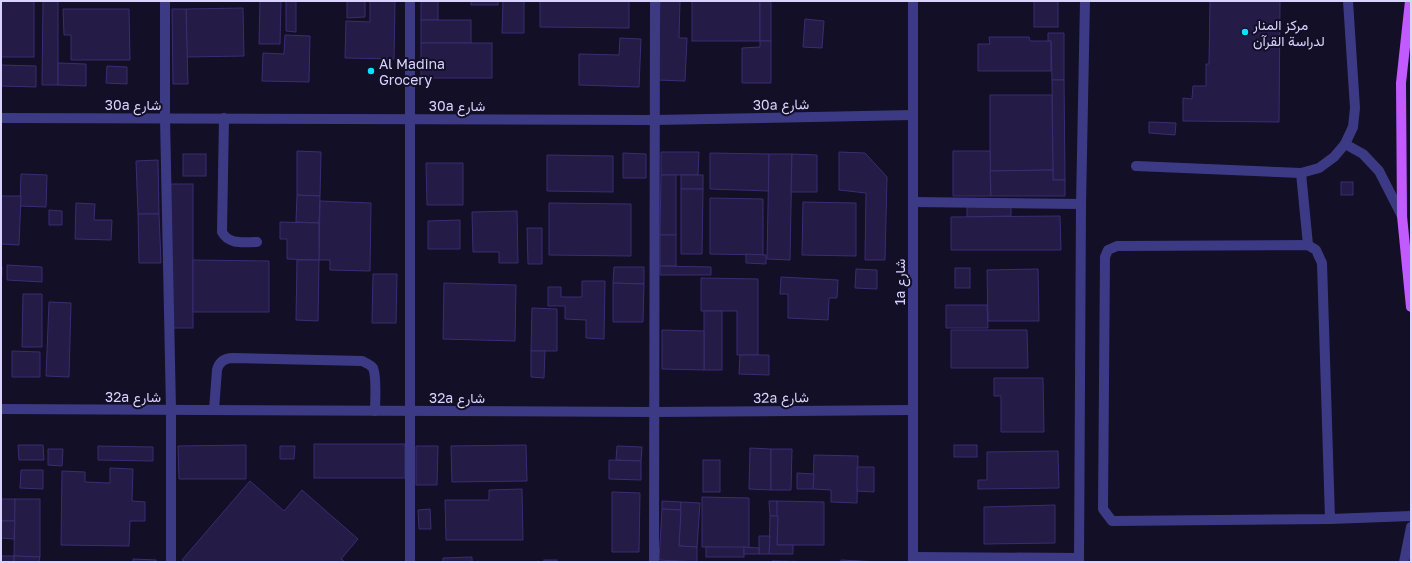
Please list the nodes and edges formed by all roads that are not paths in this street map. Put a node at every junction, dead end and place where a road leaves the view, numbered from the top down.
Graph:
1 (165, 1) edge
2 (410, 1) edge
3 (655, 1) edge
4 (913, 1) edge
5 (1086, 1) edge
6 (1348, 1) edge
7 (1410, 1) edge
8 (914, 115) junction
9 (1, 118) edge
10 (165, 118) junction
11 (224, 118) junction
12 (410, 119) junction
13 (654, 120) junction
14 (1345, 144) junction
15 (1136, 166) dead end
16 (1301, 173) junction
17 (914, 202) junction
18 (1081, 204) junction
19 (1402, 216) junction
20 (257, 242) dead end
21 (1308, 246) junction
22 (1411, 307) edge
23 (1, 409) edge
24 (171, 410) junction
25 (214, 410) junction
26 (914, 410) junction
27 (375, 411) junction
28 (410, 411) junction
29 (654, 412) junction
30 (1411, 516) edge
31 (1330, 519) junction
32 (1411, 527) edge
33 (913, 560) edge
34 (1079, 560) edge
35 (171, 562) edge
36 (410, 562) edge
37 (654, 562) edge
38 (1404, 562) edge

1 - 10 street
2 - 12 street
3 - 13 street
4 - 8 street, 1a شارع
5 - 18 street
6 - 14 street
7 - 19 main road
8 - 13 street, 30a شارع
8 - 17 street, 1a شارع
9 - 10 street, 30a شارع
10 - 11 street, 30a شارع
10 - 24 street
11 - 12 street, 30a شارع
11 - 20 street
12 - 13 street, 30a شارع
12 - 28 street
13 - 29 street
14 - 16 street
14 - 19 street
15 - 16 street
16 - 21 street
17 - 18 street
17 - 26 street, 1a شارع
18 - 34 street
19 - 22 main road
21 - 31 street
21 - 31 street
23 - 24 street, 32a شارع
24 - 25 street, 32a شارع
24 - 35 street
25 - 27 street, 32a شارع
25 - 27 street
26 - 29 street, 32a شارع
26 - 33 street, 1a شارع
27 - 28 street, 32a شارع
28 - 29 street, 32a شارع
28 - 36 street
29 - 37 street
30 - 31 street
32 - 38 street
33 - 34 street

